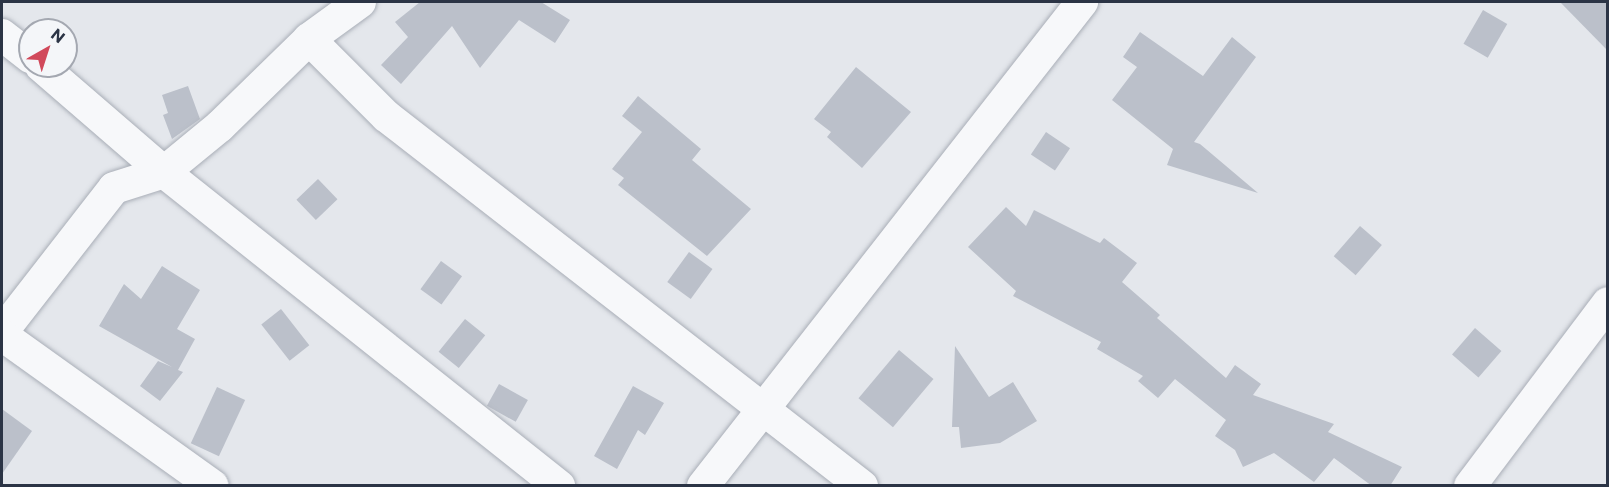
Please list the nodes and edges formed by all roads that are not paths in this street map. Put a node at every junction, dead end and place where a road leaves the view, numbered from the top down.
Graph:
1 (360, 2) edge
2 (1082, 2) edge
3 (2, 35) edge
4 (309, 39) junction
5 (18, 48) edge
6 (55, 78) edge
7 (164, 172) junction
8 (1608, 303) edge
9 (2, 333) edge
10 (764, 407) junction
11 (1481, 482) edge
12 (213, 486) edge
13 (559, 486) edge
14 (702, 486) edge
15 (862, 486) edge

1 - 4 street
2 - 10 street
3 - 5 street
4 - 7 street
4 - 10 street
6 - 7 street
7 - 9 street
7 - 13 street
8 - 11 street
9 - 12 street
10 - 14 street
10 - 15 street

